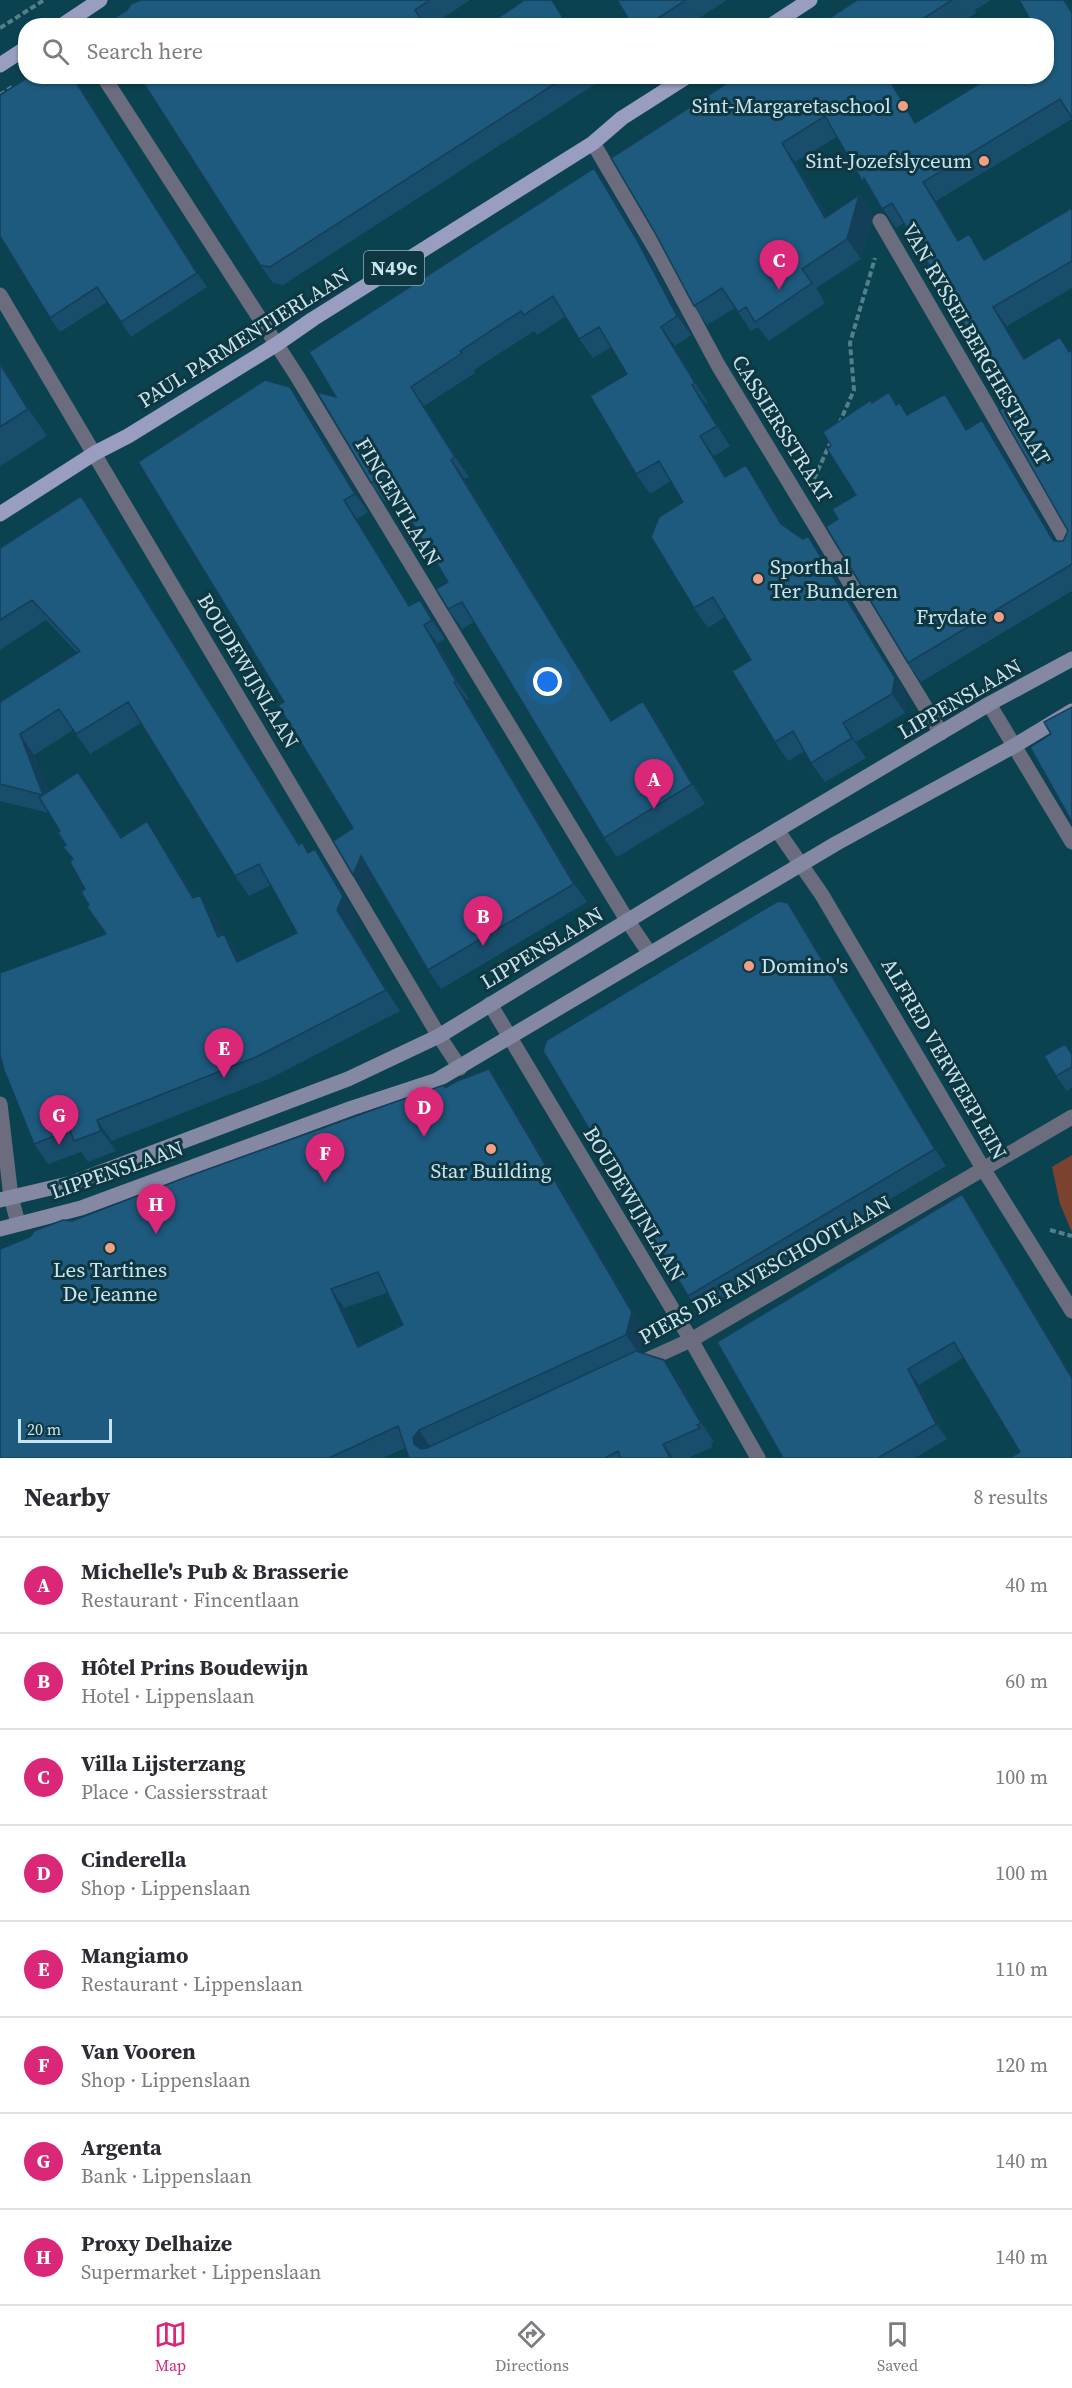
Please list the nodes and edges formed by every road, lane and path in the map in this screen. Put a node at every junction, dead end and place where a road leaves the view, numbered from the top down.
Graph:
1 (44, 0) edge
2 (100, 0) edge
3 (810, 0) edge
4 (74, 18) edge
5 (782, 18) edge
6 (0, 28) edge
7 (18, 53) edge
8 (0, 65) edge
9 (108, 84) edge
10 (675, 84) edge
11 (593, 144) junction
12 (880, 221) edge
13 (892, 242) junction
14 (0, 295) edge
15 (277, 344) junction
16 (95, 453) junction
17 (797, 493) junction
18 (0, 514) edge
19 (1072, 551) edge
20 (1072, 660) edge
21 (989, 704) junction
22 (1072, 711) edge
23 (941, 733) junction
24 (1014, 746) junction
25 (777, 830) junction
26 (1072, 842) edge
27 (801, 865) junction
28 (627, 920) junction
29 (650, 954) junction
30 (490, 1004) junction
31 (439, 1036) junction
32 (510, 1038) junction
33 (460, 1068) junction
34 (0, 1104) edge
35 (1072, 1117) edge
36 (984, 1170) junction
37 (6, 1198) edge
38 (18, 1223) junction
39 (0, 1229) edge
40 (1049, 1230) dead end
41 (1072, 1236) edge
42 (1072, 1311) edge
43 (691, 1340) junction
44 (627, 1369) edge
45 (758, 1458) edge

1 - 6 path
2 - 4 main road
3 - 5 main road
7 - 8 main road
9 - 15 street, FINCENTLAAN
10 - 11 main road, PAUL PARMENTIERLAAN / N49c
11 - 15 main road, PAUL PARMENTIERLAAN / N49c
11 - 17 street, CASSIERSSTRAAT
12 - 13 street, VAN RYSSELBERGHESTRAAT
13 - 17 path
13 - 19 street, VAN RYSSELBERGHESTRAAT
14 - 16 street, BOUDEWIJNLAAN
15 - 16 main road, PAUL PARMENTIERLAAN / N49c
15 - 28 street, FINCENTLAAN
16 - 18 main road, PAUL PARMENTIERLAAN / N49c
16 - 31 street, BOUDEWIJNLAAN
17 - 23 street, CASSIERSSTRAAT
20 - 21 main road, LIPPENSLAAN
21 - 23 main road, LIPPENSLAAN
21 - 24 street
22 - 24 main road, LIPPENSLAAN
23 - 25 main road, LIPPENSLAAN
24 - 26 street
24 - 27 main road, LIPPENSLAAN
25 - 27 street, ALFRED VERWEEPLEIN
25 - 28 main road, LIPPENSLAAN
27 - 29 main road, LIPPENSLAAN
27 - 36 street, ALFRED VERWEEPLEIN
28 - 29 street, FINCENTLAAN
28 - 30 main road, LIPPENSLAAN
29 - 32 main road, LIPPENSLAAN
30 - 31 main road, LIPPENSLAAN
30 - 32 street, BOUDEWIJNLAAN
31 - 33 street, BOUDEWIJNLAAN
31 - 37 main road, LIPPENSLAAN
32 - 33 main road, LIPPENSLAAN
32 - 43 street, BOUDEWIJNLAAN
33 - 38 main road, LIPPENSLAAN
34 - 37 street
35 - 36 street, PIERS DE RAVESCHOOTLAAN
36 - 42 street, ALFRED VERWEEPLEIN
36 - 43 street, PIERS DE RAVESCHOOTLAAN
37 - 38 street
38 - 39 main road, LIPPENSLAAN
40 - 41 path
43 - 44 street, PIERS DE RAVESCHOOTLAAN
43 - 45 street, BOUDEWIJNLAAN

